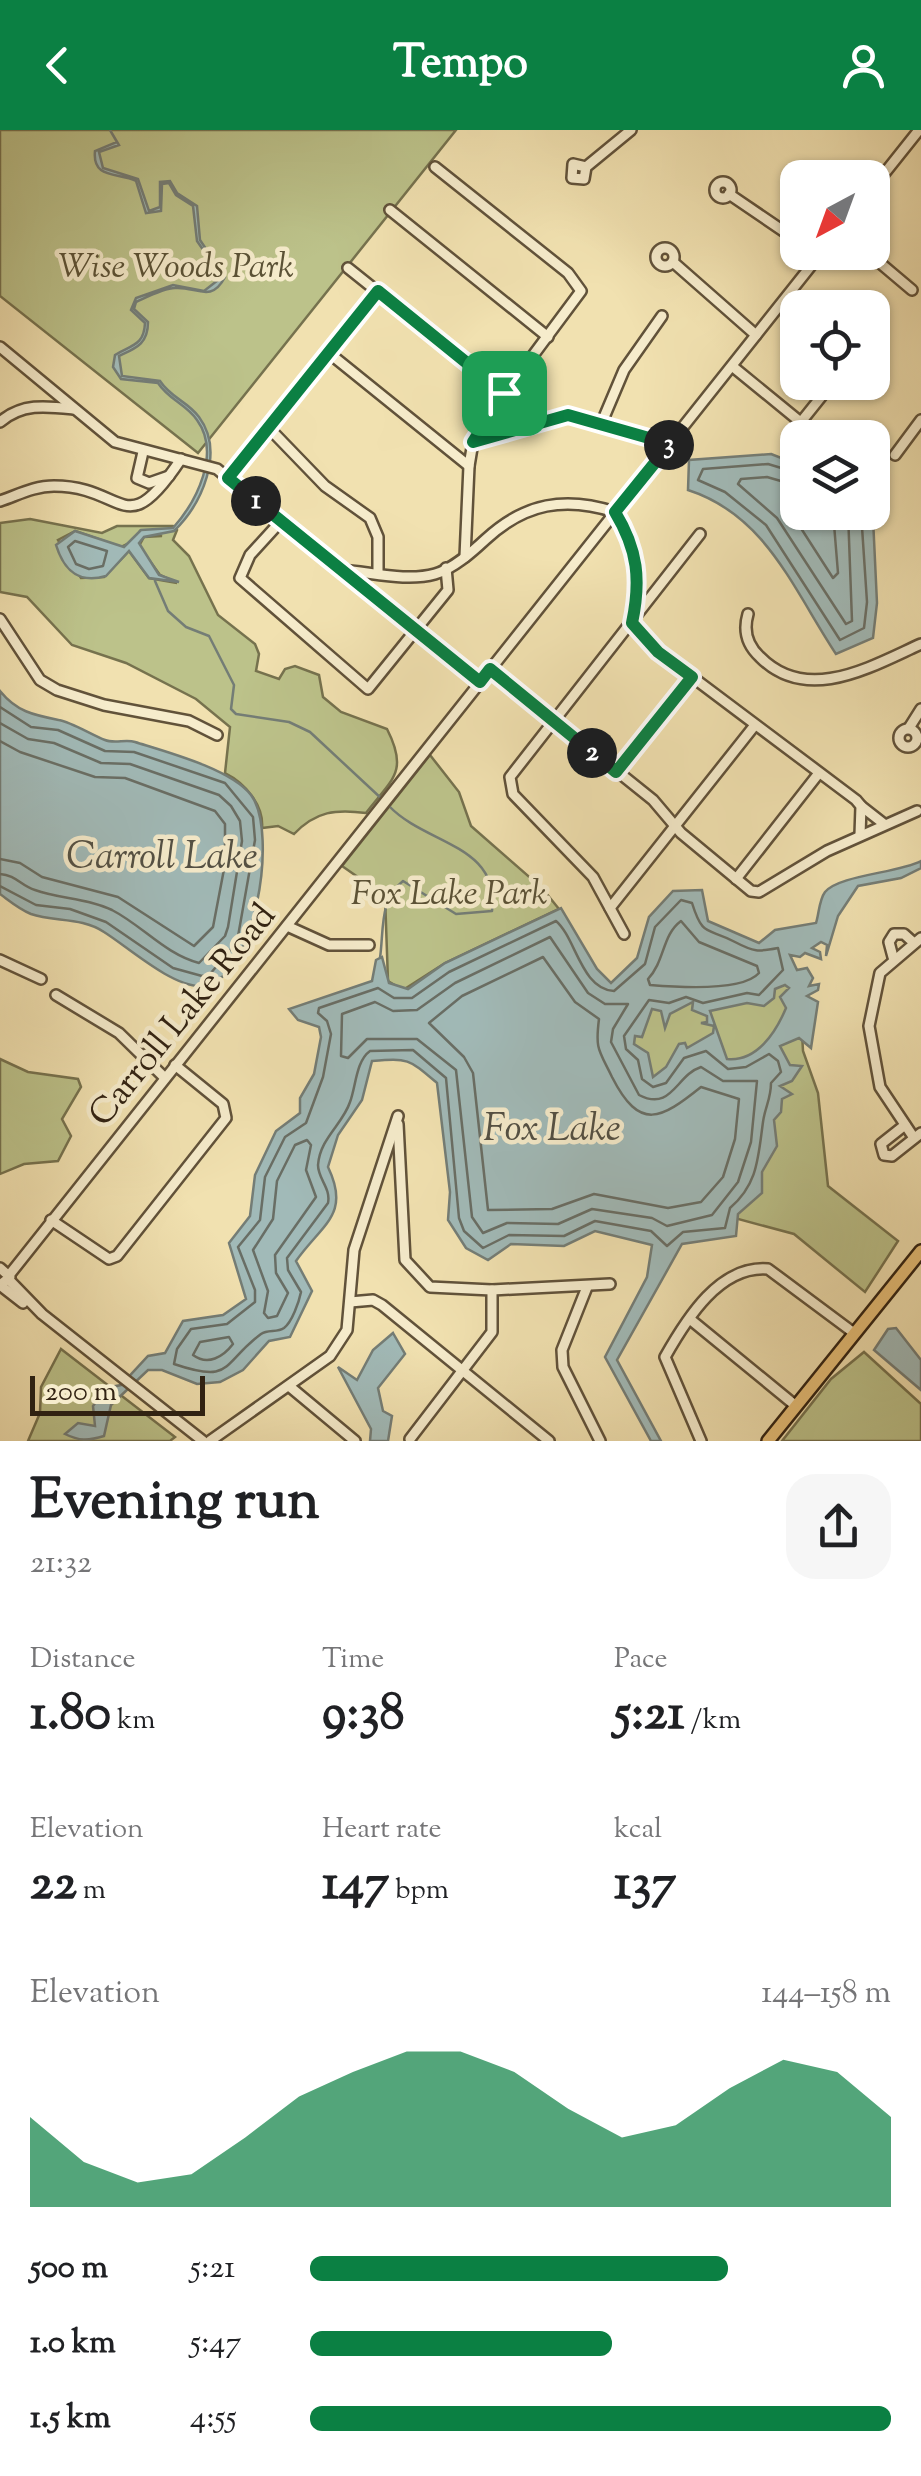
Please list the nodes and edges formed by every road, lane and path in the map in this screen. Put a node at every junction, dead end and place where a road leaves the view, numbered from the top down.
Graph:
1 (630, 130) edge
2 (920, 130) edge
3 (586, 166) dead end
4 (890, 167) edge
5 (435, 168) dead end
6 (730, 194) dead end
7 (390, 210) dead end
8 (780, 229) edge
9 (673, 262) dead end
10 (348, 268) dead end
11 (805, 270) edge
12 (888, 270) edge
13 (912, 290) dead end
14 (378, 291) junction
15 (662, 316) dead end
16 (756, 335) junction
17 (548, 337) junction
18 (0, 347) edge
19 (329, 353) junction
20 (732, 366) junction
21 (504, 393) junction
22 (819, 400) edge
23 (74, 410) junction
24 (799, 420) edge
25 (803, 420) edge
26 (921, 420) edge
27 (0, 422) edge
28 (602, 422) junction
29 (268, 427) junction
30 (473, 442) junction
31 (670, 444) junction
32 (143, 452) junction
33 (894, 455) dead end
34 (181, 459) junction
35 (469, 466) junction
36 (170, 476) junction
37 (228, 478) junction
38 (0, 501) edge
39 (615, 512) junction
40 (281, 520) junction
41 (700, 534) dead end
42 (465, 557) junction
43 (446, 568) junction
44 (341, 570) junction
45 (378, 573) junction
46 (748, 614) dead end
47 (0, 619) edge
48 (632, 623) junction
49 (417, 630) junction
50 (921, 644) edge
51 (490, 669) junction
52 (692, 677) junction
53 (480, 682) junction
54 (921, 709) edge
55 (551, 720) junction
56 (756, 725) junction
57 (909, 728) dead end
58 (217, 735) dead end
59 (616, 772) junction
60 (820, 774) junction
61 (861, 806) junction
62 (917, 810) dead end
63 (884, 824) junction
64 (677, 826) junction
65 (860, 835) junction
66 (736, 879) junction
67 (610, 908) junction
68 (287, 926) junction
69 (624, 934) dead end
70 (917, 940) edge
71 (370, 945) dead end
72 (893, 958) junction
73 (0, 960) edge
74 (41, 979) dead end
75 (56, 996) dead end
76 (176, 1065) junction
77 (165, 1078) junction
78 (905, 1125) junction
79 (918, 1135) edge
80 (51, 1220) junction
81 (921, 1251) edge
82 (4, 1273) edge
83 (610, 1284) dead end
84 (586, 1288) junction
85 (492, 1290) junction
86 (350, 1302) junction
87 (690, 1320) junction
88 (854, 1332) junction
89 (466, 1370) junction
90 (288, 1386) junction
91 (796, 1406) junction
92 (535, 1430) junction
93 (410, 1439) edge
94 (206, 1441) edge
95 (354, 1441) edge
96 (527, 1441) edge
97 (548, 1441) edge
98 (600, 1441) edge
99 (702, 1441) edge
100 (768, 1441) edge

1 - 3 street
2 - 4 street
5 - 17 street
6 - 8 street
7 - 17 street
9 - 16 street
10 - 14 street
11 - 16 street, Carroll Lake Road
12 - 13 street
14 - 19 street
14 - 21 street
15 - 28 street
16 - 20 street, Carroll Lake Road
17 - 21 street
18 - 23 street
19 - 29 street
19 - 35 street
20 - 24 street
20 - 31 street, Carroll Lake Road
21 - 30 street
22 - 25 street
23 - 27 street
23 - 32 street
26 - 33 street
28 - 30 street
28 - 31 street
29 - 37 street
29 - 45 street
30 - 35 street
31 - 39 street, Carroll Lake Road
32 - 34 street
32 - 36 street
34 - 36 street
34 - 37 street
35 - 42 street
36 - 38 street
37 - 40 street
39 - 42 street
39 - 48 street
39 - 51 street, Carroll Lake Road
40 - 44 street
40 - 49 street
41 - 48 street
42 - 43 street
43 - 45 street
43 - 49 street
44 - 45 street
44 - 49 street
46 - 50 street
47 - 58 street
48 - 52 street
48 - 55 street
49 - 53 street
51 - 53 street, Carroll Lake Road
51 - 55 street
52 - 56 street
52 - 59 street
53 - 68 street, Carroll Lake Road
54 - 57 street
55 - 59 street
55 - 67 street
56 - 60 street
56 - 64 street
59 - 64 street
60 - 61 street
60 - 66 street
61 - 63 street
61 - 65 street
62 - 63 street
63 - 65 street
64 - 66 street
64 - 67 street
65 - 66 street
67 - 69 street
68 - 71 street
68 - 76 street, Carroll Lake Road
70 - 72 street
70 - 72 street
72 - 78 street
73 - 74 street
75 - 77 street
76 - 77 street, Carroll Lake Road
76 - 80 street
77 - 80 street, Carroll Lake Road
78 - 79 street
78 - 79 street
80 - 82 street, Carroll Lake Road
81 - 88 main road
82 - 94 street
83 - 84 street
84 - 85 street
84 - 98 street
85 - 86 street
85 - 89 street
86 - 89 street
86 - 90 street
87 - 88 street
87 - 91 street
87 - 99 street
88 - 91 main road
89 - 92 street
89 - 93 street
90 - 94 street
90 - 95 street
91 - 100 main road
92 - 96 street
92 - 97 street

